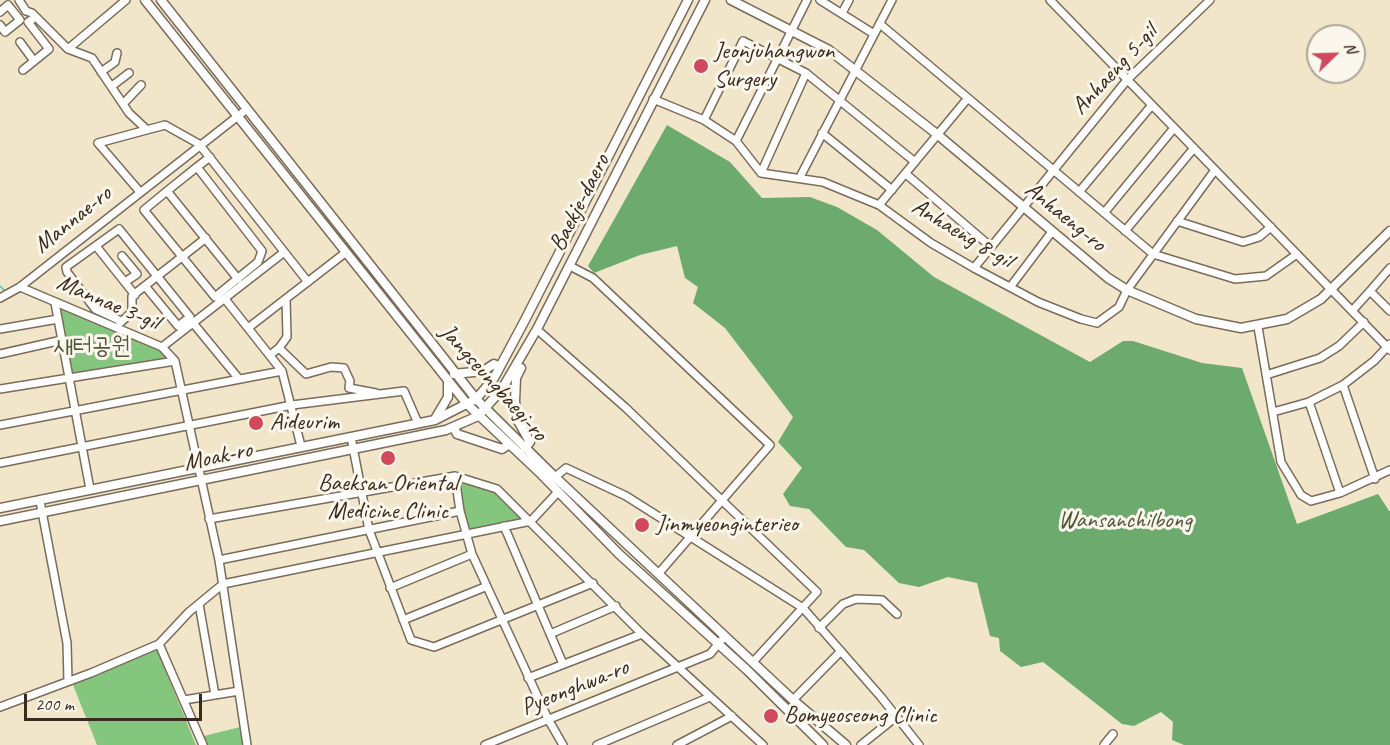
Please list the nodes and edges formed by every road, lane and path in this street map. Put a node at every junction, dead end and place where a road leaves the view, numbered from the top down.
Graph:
1 (19, 0) edge
2 (126, 0) edge
3 (145, 0) edge
4 (688, 0) edge
5 (705, 0) edge
6 (731, 0) edge
7 (807, 0) edge
8 (820, 0) edge
9 (849, 0) edge
10 (892, 0) edge
11 (1050, 0) edge
12 (1210, 0) edge
13 (164, 1) edge
14 (23, 7) junction
15 (153, 10) junction
16 (0, 12) edge
17 (842, 13) junction
18 (15, 14) junction
19 (36, 17) junction
20 (880, 24) junction
21 (0, 25) edge
22 (792, 29) junction
23 (874, 34) junction
24 (20, 42) dead end
25 (68, 49) junction
26 (117, 52) dead end
27 (778, 56) junction
28 (34, 61) junction
29 (23, 70) dead end
30 (102, 72) junction
31 (129, 73) dead end
32 (807, 73) junction
33 (855, 73) junction
34 (1127, 80) junction
35 (141, 85) dead end
36 (112, 86) junction
37 (968, 98) junction
38 (653, 99) junction
39 (840, 99) junction
40 (123, 104) junction
41 (1152, 105) junction
42 (247, 109) junction
43 (238, 116) junction
44 (704, 120) junction
45 (1174, 128) junction
46 (146, 129) junction
47 (822, 133) junction
48 (938, 135) junction
49 (736, 141) junction
50 (199, 144) junction
51 (1194, 148) junction
52 (210, 158) junction
53 (915, 162) junction
54 (197, 167) junction
55 (1053, 170) junction
56 (1215, 170) junction
57 (761, 173) junction
58 (906, 174) junction
59 (800, 177) junction
60 (167, 190) junction
61 (892, 190) junction
62 (140, 192) junction
63 (1079, 192) junction
64 (879, 205) junction
65 (1022, 208) junction
66 (1104, 213) junction
67 (1177, 221) junction
68 (1271, 227) junction
69 (1125, 231) junction
70 (1390, 231) edge
71 (1051, 233) junction
72 (206, 238) junction
73 (96, 246) junction
74 (990, 246) junction
75 (283, 253) junction
76 (345, 253) junction
77 (1153, 254) junction
78 (1297, 254) junction
79 (122, 256) dead end
80 (182, 257) junction
81 (570, 266) junction
82 (974, 268) junction
83 (1390, 268) edge
84 (158, 276) junction
85 (238, 279) junction
86 (125, 282) junction
87 (308, 282) junction
88 (145, 286) junction
89 (1011, 286) junction
90 (20, 287) junction
91 (1331, 289) junction
92 (1127, 290) junction
93 (1370, 291) junction
94 (135, 295) junction
95 (0, 298) edge
96 (225, 298) junction
97 (286, 299) junction
98 (55, 303) junction
99 (1352, 311) junction
100 (1390, 311) edge
101 (546, 312) junction
102 (58, 319) junction
103 (1364, 322) junction
104 (193, 323) junction
105 (119, 325) junction
106 (1258, 327) junction
107 (248, 328) junction
108 (0, 329) edge
109 (541, 333) junction
110 (62, 340) junction
111 (1389, 346) edge
112 (162, 347) junction
113 (279, 348) junction
114 (0, 354) edge
115 (270, 355) junction
116 (175, 361) junction
117 (500, 367) junction
118 (282, 371) junction
119 (1266, 375) junction
120 (451, 377) junction
121 (68, 378) junction
122 (239, 379) junction
123 (1343, 385) junction
124 (0, 389) edge
125 (181, 390) junction
126 (385, 395) junction
127 (476, 399) junction
128 (1309, 402) junction
129 (466, 404) junction
130 (292, 405) junction
131 (486, 409) junction
132 (74, 411) junction
133 (1273, 412) junction
134 (478, 416) junction
135 (435, 420) junction
136 (418, 423) junction
137 (0, 425) edge
138 (188, 426) junction
139 (453, 428) junction
140 (351, 437) junction
141 (508, 445) junction
142 (81, 447) junction
143 (301, 447) junction
144 (525, 448) junction
145 (353, 449) junction
146 (0, 463) edge
147 (198, 468) junction
148 (1390, 470) edge
149 (455, 476) junction
150 (555, 477) junction
151 (1375, 479) junction
152 (200, 480) junction
153 (90, 489) junction
154 (361, 492) junction
155 (558, 492) junction
156 (1340, 493) junction
157 (723, 500) junction
158 (40, 501) junction
159 (0, 508) edge
160 (43, 511) junction
161 (460, 511) junction
162 (209, 519) junction
163 (0, 521) edge
164 (531, 521) junction
165 (504, 526) junction
166 (369, 530) junction
167 (466, 534) junction
168 (690, 538) junction
169 (378, 552) junction
170 (472, 554) junction
171 (219, 560) junction
172 (659, 573) junction
173 (593, 583) junction
174 (223, 584) junction
175 (485, 587) junction
176 (390, 588) junction
177 (199, 604) junction
178 (537, 605) junction
179 (616, 606) junction
180 (803, 608) junction
181 (897, 614) dead end
182 (500, 619) junction
183 (403, 620) junction
184 (819, 628) junction
185 (550, 634) junction
186 (642, 634) junction
187 (725, 636) junction
188 (159, 644) junction
189 (718, 645) junction
190 (841, 651) junction
191 (753, 662) junction
192 (563, 664) junction
193 (680, 667) junction
194 (528, 678) junction
195 (68, 681) junction
196 (239, 691) junction
197 (215, 695) junction
198 (711, 697) junction
199 (793, 699) junction
200 (184, 700) junction
201 (0, 707) edge
202 (732, 716) junction
203 (897, 716) junction
204 (548, 719) junction
205 (1113, 734) dead end
206 (819, 744) edge
207 (203, 745) edge
208 (247, 745) edge
209 (485, 745) edge
210 (563, 745) edge
211 (597, 745) edge
212 (677, 745) edge
213 (763, 745) edge
214 (846, 745) edge
215 (861, 745) edge
216 (919, 745) edge
217 (1104, 745) edge

1 - 14 street
2 - 25 street
3 - 15 street, Jangseungbaegi-ro
4 - 117 street, Baekje-daero
5 - 38 street, Baekje-daero
6 - 22 street, Anhaeng-ro
7 - 22 street
8 - 17 street
9 - 17 street
10 - 20 street
11 - 34 street
12 - 34 street, Anhaeng 5-gil
13 - 15 street
13 - 42 street, Jangseungbaegi-ro
14 - 18 street
14 - 19 street
15 - 43 street, Jangseungbaegi-ro
16 - 18 street
17 - 23 street
18 - 21 street
19 - 25 street
19 - 28 street
20 - 23 street
20 - 37 street
22 - 27 street
22 - 33 street, Anhaeng-ro
23 - 33 street
24 - 28 street
25 - 30 street
26 - 30 street
27 - 32 street
27 - 44 street
27 - 49 street
28 - 29 street
30 - 36 street
31 - 36 street
32 - 39 street
32 - 57 street
33 - 39 street
33 - 48 street, Anhaeng-ro
34 - 41 street
34 - 55 street, Anhaeng 5-gil
35 - 40 street
36 - 40 street
37 - 48 street
37 - 55 street
38 - 44 street
38 - 81 street, Baekje-daero
39 - 47 street
39 - 53 street
40 - 46 street
41 - 45 street
41 - 63 street
42 - 43 street, Mannae-ro
42 - 120 street, Jangseungbaegi-ro
43 - 50 street, Mannae-ro
43 - 76 street, Jangseungbaegi-ro
44 - 49 street
45 - 51 street
45 - 66 street
46 - 50 street, Mannae-ro
46 - 62 street, Mannae-ro
47 - 59 street
47 - 61 street
48 - 53 street
48 - 65 street, Anhaeng-ro
49 - 57 street
50 - 52 street, Mannae-ro
50 - 62 street, Mannae-ro
51 - 56 street
51 - 69 street
52 - 54 street
52 - 75 street, Mannae-ro
53 - 58 street
54 - 60 street
54 - 85 street
55 - 63 street
55 - 65 street, Anhaeng 5-gil
56 - 67 street
56 - 68 street
57 - 59 street, Anhaeng 8-gil
58 - 61 street
58 - 74 street
59 - 64 street, Anhaeng 8-gil
60 - 72 street
60 - 80 street
61 - 64 street
62 - 90 street, Mannae-ro
63 - 66 street
64 - 82 street, Anhaeng 8-gil
65 - 71 street, Anhaeng-ro
65 - 74 street, Anhaeng 5-gil
66 - 69 street
67 - 68 street
67 - 77 street
68 - 78 street
69 - 77 street
70 - 91 street, Anhaeng-ro
71 - 89 street
71 - 92 street, Anhaeng-ro
72 - 80 street
72 - 85 street
73 - 84 street
73 - 86 street
73 - 105 street
74 - 82 street, Anhaeng 5-gil
75 - 87 street, Mannae-ro
75 - 96 street
76 - 87 street
76 - 120 street, Jangseungbaegi-ro
77 - 78 street
77 - 92 street
78 - 91 street
79 - 86 street
80 - 84 street
80 - 85 street
81 - 101 street, Baekje-daero
81 - 157 street
82 - 89 street, Anhaeng 8-gil
83 - 93 street
84 - 88 street
84 - 88 street
86 - 94 street
87 - 97 street
88 - 94 street
89 - 92 street, Anhaeng 8-gil
90 - 95 street, Mannae-ro
90 - 98 street, Mannae 3-gil
91 - 99 street
91 - 106 street, Anhaeng-ro
92 - 106 street, Anhaeng-ro
93 - 99 street
93 - 100 street
94 - 105 street
96 - 104 street
96 - 107 street
97 - 107 street
97 - 113 street
98 - 102 street
98 - 105 street, Mannae 3-gil
99 - 103 street
101 - 109 street
101 - 131 street, Baekje-daero
102 - 108 street
102 - 110 street
103 - 111 street
103 - 119 street
104 - 112 street
104 - 122 street
105 - 112 street, Mannae 3-gil
106 - 119 street
107 - 115 street
109 - 144 street
109 - 157 street
110 - 114 street
110 - 121 street
111 - 123 street
112 - 116 street, Mannae 3-gil
113 - 115 street
113 - 126 street
115 - 118 street
116 - 121 street
116 - 125 street, Mannae 3-gil
117 - 120 street
117 - 127 street, Baekje-daero
118 - 122 street
118 - 130 street
119 - 133 street
120 - 127 street, Jangseungbaegi-ro
120 - 129 street, Jangseungbaegi-ro
120 - 135 street
121 - 124 street
121 - 132 street
122 - 125 street
123 - 128 street
123 - 151 street
125 - 132 street
125 - 138 street, Mannae 3-gil
126 - 130 street
126 - 136 street
127 - 129 street, Baekje-daero
127 - 131 street, Jangseungbaegi-ro
128 - 133 street
128 - 156 street
129 - 134 street, Jangseungbaegi-ro
129 - 135 street, Moak-ro
130 - 138 street
130 - 143 street
131 - 134 street, Baekje-daero
131 - 144 street, Jangseungbaegi-ro
132 - 137 street
132 - 142 street
133 - 156 street
134 - 139 street, Moak-ro
134 - 141 street, Jangseungbaegi-ro
135 - 136 street, Moak-ro
136 - 140 street, Moak-ro
138 - 142 street
138 - 147 street, Mannae 3-gil
139 - 141 street
139 - 145 street, Moak-ro
140 - 143 street, Moak-ro
140 - 145 street
141 - 155 street, Jangseungbaegi-ro
142 - 146 street
142 - 153 street
143 - 147 street, Moak-ro
144 - 150 street, Jangseungbaegi-ro
145 - 152 street, Moak-ro
145 - 154 street
147 - 152 street, Mannae 3-gil
147 - 153 street, Moak-ro
148 - 151 street
149 - 154 street
149 - 161 street
149 - 164 street, Pyeonghwa-ro
150 - 168 street
150 - 172 street, Jangseungbaegi-ro
151 - 156 street
152 - 160 street, Moak-ro
152 - 162 street, Mannae 3-gil
153 - 158 street, Moak-ro
154 - 162 street
154 - 166 street
155 - 164 street
155 - 189 street, Jangseungbaegi-ro
157 - 168 street
157 - 180 street
158 - 159 street, Moak-ro
158 - 160 street
160 - 163 street, Moak-ro
160 - 195 street
161 - 166 street
161 - 167 street
162 - 171 street, Mannae 3-gil
164 - 165 street
164 - 173 street, Pyeonghwa-ro
165 - 167 street
165 - 178 street
166 - 169 street
166 - 171 street
167 - 169 street
167 - 170 street
168 - 172 street
168 - 180 street
169 - 174 street
169 - 176 street
170 - 175 street
170 - 176 street
171 - 174 street, Mannae 3-gil
172 - 187 street, Jangseungbaegi-ro
173 - 178 street
173 - 179 street, Pyeonghwa-ro
174 - 177 street
174 - 196 street, Mannae 3-gil
175 - 182 street
175 - 183 street
176 - 183 street
177 - 188 street
177 - 197 street
178 - 182 street
178 - 185 street
179 - 185 street
179 - 186 street, Pyeonghwa-ro
180 - 184 street
180 - 191 street
181 - 184 street
182 - 183 street
182 - 194 street
184 - 190 street
185 - 192 street
186 - 192 street
186 - 193 street, Pyeonghwa-ro
187 - 189 street, Pyeonghwa-ro
187 - 191 street, Jangseungbaegi-ro
188 - 195 street
188 - 200 street
189 - 193 street, Pyeonghwa-ro
189 - 206 street, Jangseungbaegi-ro
190 - 199 street
190 - 203 street
191 - 199 street, Jangseungbaegi-ro
192 - 194 street
193 - 198 street, Pyeonghwa-ro
193 - 204 street, Pyeonghwa-ro
194 - 204 street
195 - 201 street
196 - 197 street
196 - 208 street, Mannae 3-gil
197 - 200 street
198 - 202 street, Pyeonghwa-ro
198 - 211 street
199 - 214 street, Jangseungbaegi-ro
200 - 207 street
202 - 212 street
202 - 213 street, Pyeonghwa-ro
203 - 215 street
203 - 216 street
204 - 209 street, Pyeonghwa-ro
204 - 210 street
205 - 217 street

